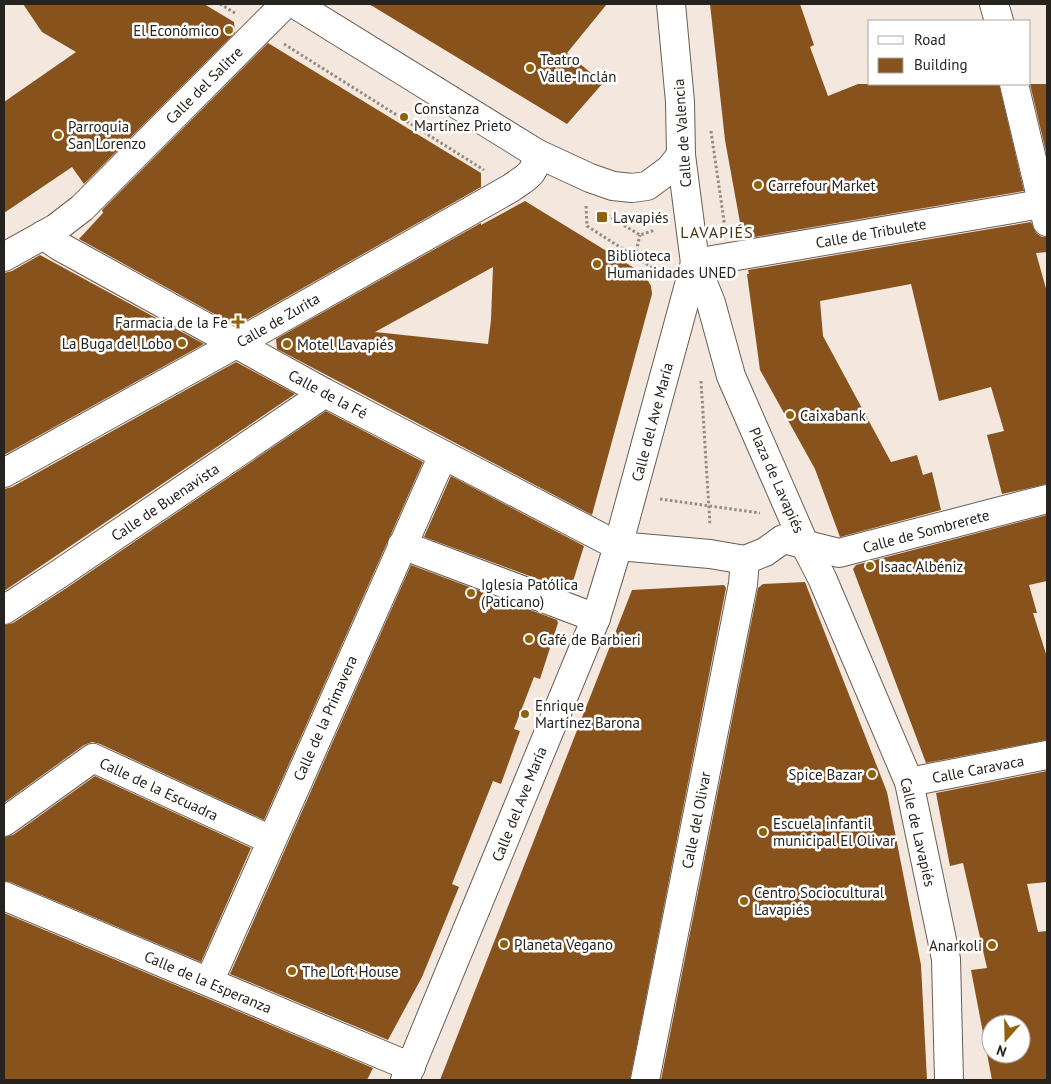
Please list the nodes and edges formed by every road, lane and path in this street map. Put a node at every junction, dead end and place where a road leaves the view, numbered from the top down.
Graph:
1 (285, 4) edge
2 (295, 4) edge
3 (671, 4) edge
4 (994, 4) edge
5 (998, 20) edge
6 (282, 43) dead end
7 (1014, 85) edge
8 (536, 153) junction
9 (681, 155) junction
10 (492, 175) dead end
11 (586, 203) dead end
12 (1046, 210) edge
13 (604, 214) dead end
14 (655, 230) dead end
15 (43, 235) junction
16 (640, 235) junction
17 (7, 249) edge
18 (636, 256) junction
19 (695, 263) junction
20 (666, 277) dead end
21 (236, 344) junction
22 (700, 377) dead end
23 (325, 393) junction
24 (443, 455) junction
25 (4, 473) edge
26 (657, 498) dead end
27 (1047, 499) edge
28 (709, 506) junction
29 (762, 514) dead end
30 (710, 531) dead end
31 (804, 543) junction
32 (618, 546) junction
33 (397, 548) junction
34 (745, 560) junction
35 (4, 610) edge
36 (596, 618) junction
37 (1047, 755) edge
38 (909, 782) junction
39 (4, 822) edge
40 (271, 840) junction
41 (4, 896) edge
42 (208, 982) junction
43 (408, 1074) edge
44 (645, 1080) edge
45 (949, 1080) edge

1 - 15 street, Calle del Salitre
2 - 8 street
3 - 9 street, Calle de Valencia
4 - 5 street
6 - 10 path
7 - 12 street
8 - 9 street
8 - 21 street, Calle de Zurita
9 - 19 street, Calle de Valencia
11 - 18 path
12 - 19 street, Calle de Tribulete
13 - 16 path
14 - 16 path
15 - 17 street, Calle del Salitre
15 - 21 street, Calle de la Fé
16 - 18 path
18 - 20 path
19 - 31 street, Plaza de Lavapiés
19 - 32 street, Calle del Ave María
21 - 23 street, Calle de la Fé
21 - 25 street, Calle de Zurita
22 - 28 path
23 - 24 street, Calle de la Fé
23 - 35 street, Calle de Buenavista
24 - 32 street, Calle de la Fé
24 - 33 street, Calle de la Primavera
26 - 28 path
27 - 31 street, Calle de Sombrerete
28 - 29 path
28 - 30 path
31 - 34 street, Plaza de Lavapiés
31 - 38 street, Calle de Lavapiés
32 - 34 street
32 - 36 street, Calle del Ave María
33 - 36 street
33 - 40 street, Calle de la Primavera
34 - 44 street, Calle del Olivar
36 - 43 street, Calle del Ave María
37 - 38 street, Calle Caravaca
38 - 45 street, Calle de Lavapiés
39 - 40 street, Calle de la Escuadra
40 - 42 street, Calle de la Primavera
41 - 42 street, Calle de la Esperanza
42 - 43 street, Calle de la Esperanza

